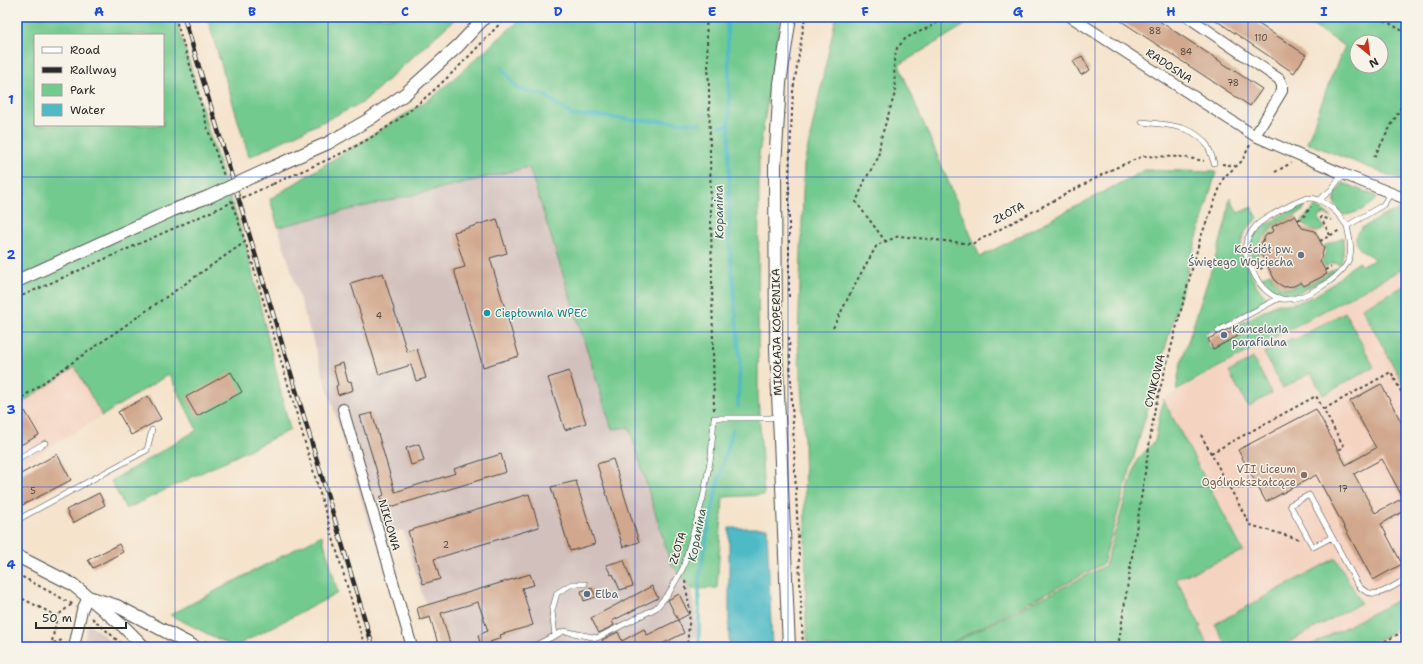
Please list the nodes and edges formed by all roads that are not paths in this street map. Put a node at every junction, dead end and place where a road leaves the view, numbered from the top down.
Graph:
1 (485, 17) edge
2 (790, 17) edge
3 (1071, 17) edge
4 (1188, 17) edge
5 (1142, 122) dead end
6 (1255, 136) junction
7 (1214, 162) road end
8 (1343, 174) junction
9 (1392, 192) junction
10 (1406, 199) edge
11 (1319, 200) junction
12 (1347, 226) junction
13 (17, 281) edge
14 (1279, 298) junction
15 (1218, 330) dead end
16 (343, 409) dead end
17 (778, 415) junction
18 (152, 430) dead end
19 (45, 443) dead end
20 (17, 459) edge
21 (17, 520) edge
22 (1332, 537) junction
23 (17, 556) edge
24 (1406, 579) edge
25 (585, 584) dead end
26 (88, 597) junction
27 (555, 636) junction
28 (182, 641) junction
29 (74, 647) edge
30 (144, 647) edge
31 (170, 647) edge
32 (195, 647) edge
33 (412, 647) edge
34 (532, 647) edge
35 (789, 647) edge

1 - 13 street, bridge
2 - 17 street, MIKOŁAJA KOPERNIKA
3 - 6 street, RADOSNA
4 - 6 street
5 - 7 lane
6 - 8 street, RADOSNA
8 - 9 street, RADOSNA
8 - 11 lane
9 - 10 street, RADOSNA
9 - 12 lane
11 - 12 lane
11 - 14 lane
12 - 14 lane
14 - 15 lane
16 - 33 street, NIKLOWA
17 - 27 lane, ZŁOTA
17 - 35 street, MIKOŁAJA KOPERNIKA
18 - 21 lane
19 - 20 lane
22 - 22 lane
22 - 24 lane
23 - 26 street
25 - 27 lane
26 - 28 street
26 - 29 street
26 - 30 street
27 - 34 lane, ZŁOTA
28 - 31 street
28 - 32 street

